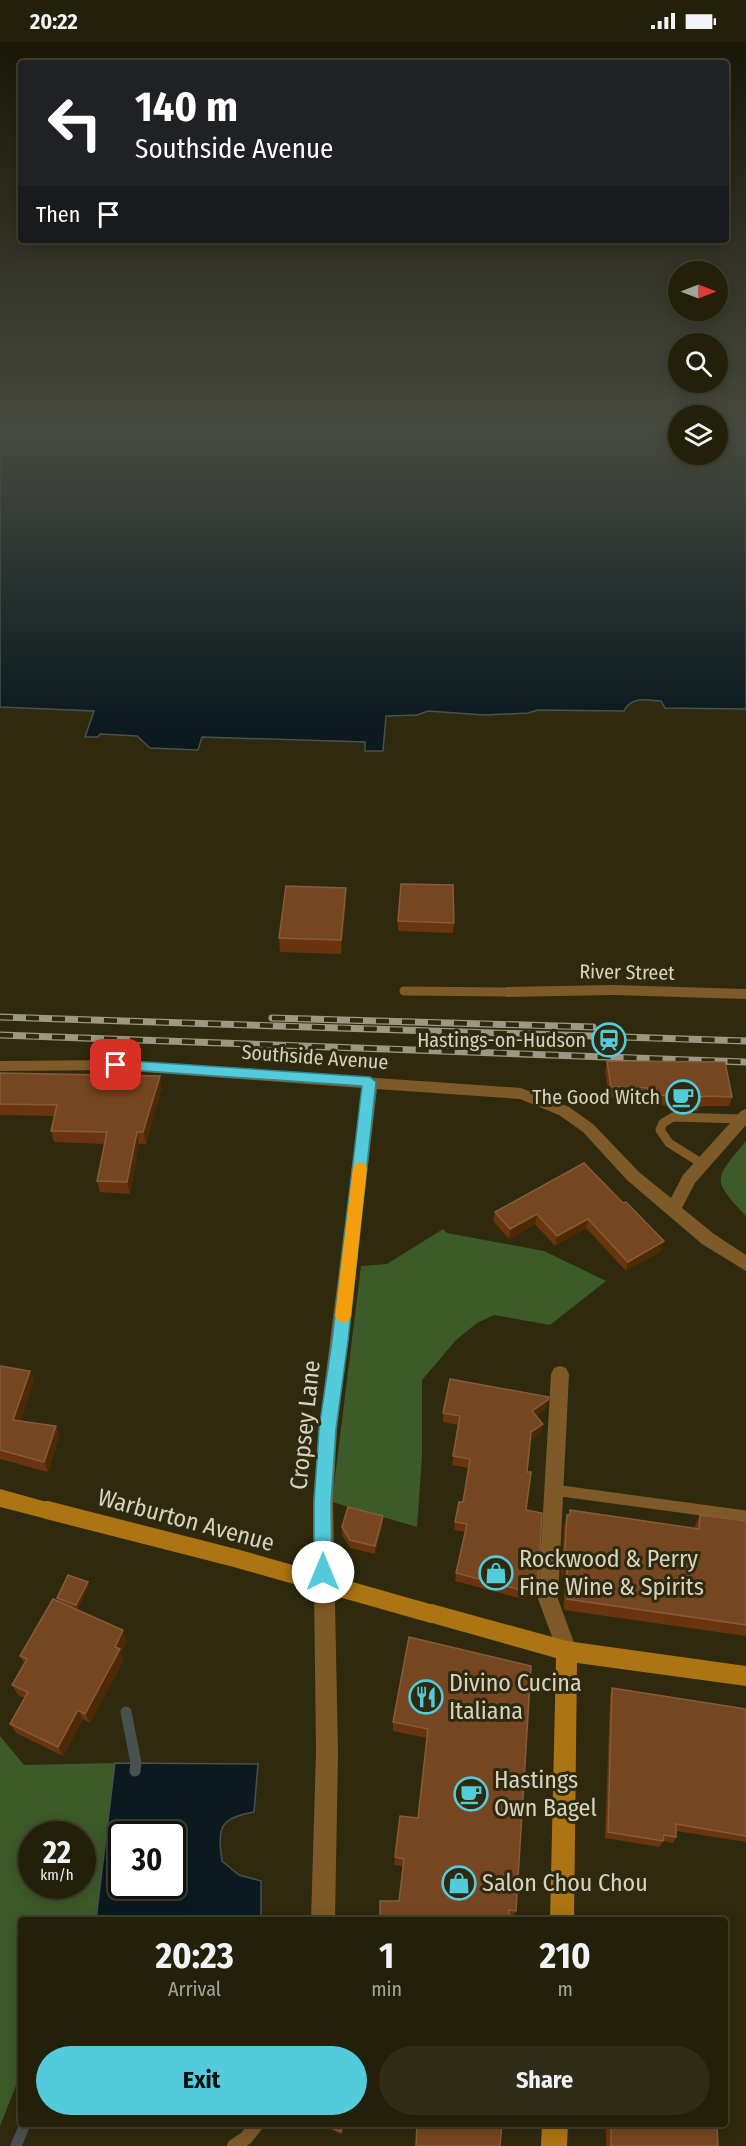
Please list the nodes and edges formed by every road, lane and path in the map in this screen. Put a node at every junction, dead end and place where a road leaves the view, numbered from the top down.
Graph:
1 (404, 991) dead end
2 (507, 992) joint
3 (746, 994) edge
4 (0, 1066) edge
5 (370, 1082) junction
6 (744, 1117) edge
7 (702, 1163) junction
8 (673, 1210) junction
9 (746, 1264) edge
10 (560, 1374) dead end
11 (554, 1490) junction
12 (0, 1498) edge
13 (746, 1516) edge
14 (567, 1651) junction
15 (746, 1676) edge
16 (323, 1917) edge
17 (562, 1917) edge
18 (255, 2127) edge
19 (555, 2127) edge
20 (234, 2146) edge
21 (554, 2146) edge

1 - 2 lane
2 - 3 street, River Street
4 - 5 street, Southside Avenue
5 - 8 street, Southside Avenue
5 - 16 street, Cropsey Lane
6 - 7 street
6 - 7 lane
7 - 8 street
8 - 9 street, Southside Avenue
10 - 11 street
11 - 13 lane
11 - 14 street
12 - 14 street, Warburton Avenue, bridge
14 - 15 street, Warburton Avenue
14 - 17 street
18 - 20 lane
19 - 21 street

